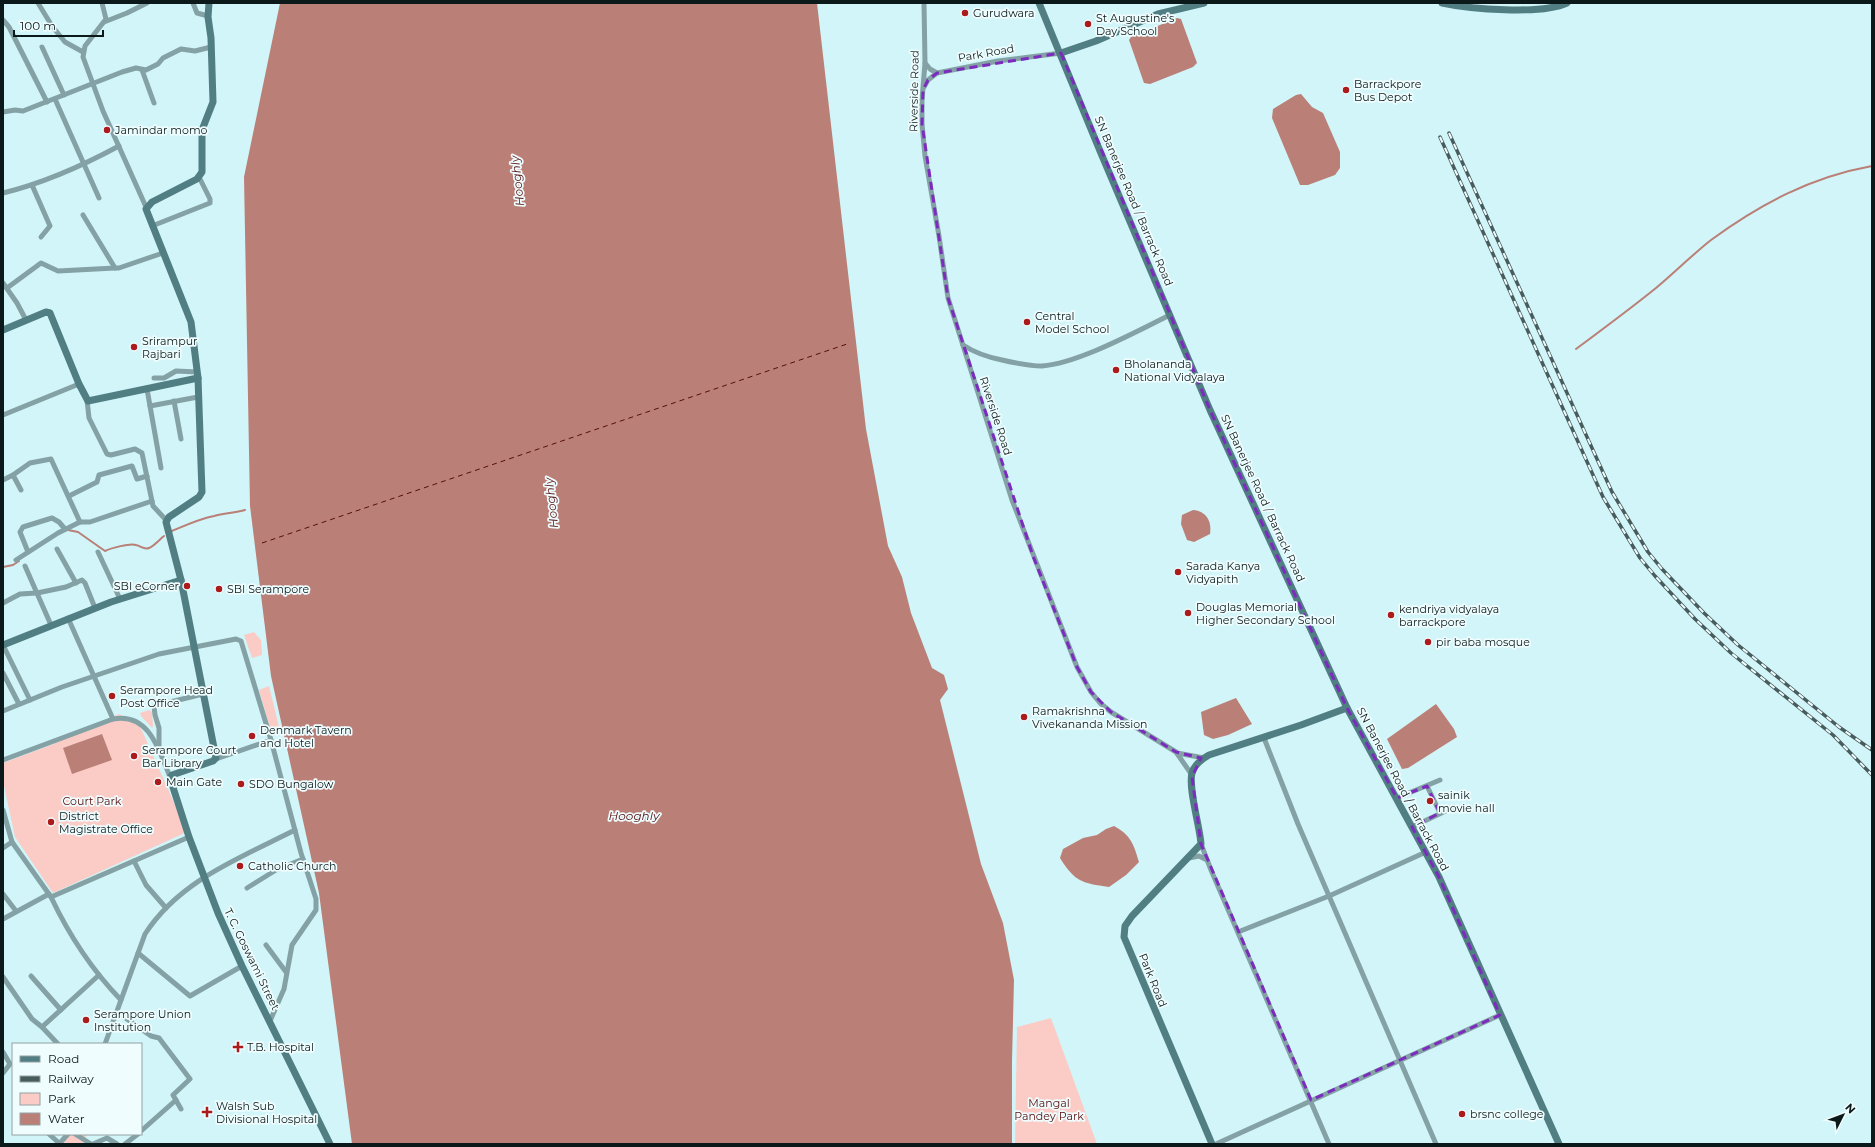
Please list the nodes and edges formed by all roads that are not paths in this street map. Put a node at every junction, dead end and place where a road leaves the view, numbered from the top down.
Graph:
1 (38, 3) edge
2 (102, 3) edge
3 (147, 3) edge
4 (193, 3) edge
5 (209, 3) edge
6 (924, 3) edge
7 (1039, 3) edge
8 (1201, 3) edge
9 (1442, 3) edge
10 (1566, 3) edge
11 (1474, 5) edge
12 (1485, 5) edge
13 (208, 16) junction
14 (3, 20) edge
15 (104, 22) junction
16 (42, 47) dead end
17 (211, 47) junction
18 (83, 52) junction
19 (1061, 53) junction
20 (925, 63) junction
21 (142, 70) junction
22 (937, 73) junction
23 (92, 83) junction
24 (923, 90) junction
25 (64, 95) junction
26 (55, 99) junction
27 (47, 102) junction
28 (154, 103) dead end
29 (3, 112) edge
30 (119, 146) junction
31 (84, 164) junction
32 (199, 177) junction
33 (32, 185) junction
34 (3, 193) edge
35 (99, 198) dead end
36 (146, 207) junction
37 (83, 215) dead end
38 (152, 226) junction
39 (41, 237) dead end
40 (163, 253) junction
41 (114, 268) junction
42 (3, 283) edge
43 (7, 288) junction
44 (1170, 315) junction
45 (26, 320) junction
46 (3, 330) edge
47 (963, 345) junction
48 (197, 375) junction
49 (154, 378) dead end
50 (79, 384) junction
51 (147, 389) junction
52 (198, 397) junction
53 (86, 400) junction
54 (174, 401) junction
55 (150, 406) junction
56 (3, 415) edge
57 (181, 439) dead end
58 (161, 468) dead end
59 (13, 475) junction
60 (147, 476) junction
61 (3, 480) edge
62 (21, 490) dead end
63 (69, 496) junction
64 (152, 501) junction
65 (167, 521) junction
66 (80, 522) junction
67 (65, 529) junction
68 (57, 549) dead end
69 (28, 552) junction
70 (98, 552) dead end
71 (16, 560) dead end
72 (26, 566) dead end
73 (181, 580) junction
74 (76, 583) junction
75 (37, 593) junction
76 (120, 599) junction
77 (3, 603) edge
78 (95, 608) junction
79 (68, 618) junction
80 (51, 625) junction
81 (3, 645) edge
82 (193, 648) junction
83 (3, 673) edge
84 (94, 677) junction
85 (203, 694) junction
86 (30, 700) junction
87 (19, 704) junction
88 (1347, 708) junction
89 (3, 711) edge
90 (113, 718) junction
91 (1264, 738) junction
92 (271, 740) junction
93 (159, 749) junction
94 (1176, 752) junction
95 (4, 758) edge
96 (1204, 758) junction
97 (216, 759) junction
98 (1192, 774) junction
99 (170, 777) junction
100 (1440, 780) dead end
101 (1427, 786) junction
102 (1396, 798) junction
103 (1454, 807) dead end
104 (3, 810) edge
105 (1440, 813) junction
106 (1412, 827) junction
107 (295, 830) junction
108 (189, 837) junction
109 (12, 842) junction
110 (1201, 844) junction
111 (3, 848) edge
112 (1426, 852) junction
113 (1189, 858) junction
114 (303, 859) junction
115 (1207, 860) junction
116 (134, 861) junction
117 (204, 876) junction
118 (248, 888) dead end
119 (3, 894) edge
120 (50, 896) junction
121 (1329, 896) junction
122 (166, 908) junction
123 (16, 911) junction
124 (3, 920) edge
125 (1238, 932) junction
126 (266, 945) dead end
127 (138, 953) junction
128 (242, 966) junction
129 (286, 972) junction
130 (99, 975) junction
131 (31, 976) dead end
132 (3, 977) edge
133 (121, 1000) junction
134 (61, 1010) junction
135 (117, 1012) junction
136 (1500, 1015) junction
137 (270, 1021) junction
138 (42, 1027) junction
139 (57, 1043) edge
140 (105, 1043) edge
141 (3, 1052) edge
142 (1400, 1061) junction
143 (11, 1068) edge
144 (3, 1073) edge
145 (176, 1100) junction
146 (1311, 1100) junction
147 (181, 1109) dead end
148 (142, 1130) edge
149 (50, 1135) edge
150 (67, 1135) edge
151 (77, 1135) edge
152 (137, 1135) edge
153 (60, 1144) edge
154 (92, 1144) edge
155 (117, 1144) edge
156 (125, 1144) edge
157 (330, 1144) edge
158 (1212, 1144) edge
159 (1216, 1144) edge
160 (1330, 1144) edge
161 (1436, 1144) edge
162 (1559, 1144) edge

1 - 18 street
2 - 15 street
3 - 15 street
4 - 13 street
5 - 13 street
6 - 20 street, Riverside Road
7 - 19 street, SN Banerjee Road / Barrack Road
8 - 19 street
9 - 11 street
10 - 12 street
11 - 12 street
13 - 17 street
14 - 27 street
15 - 18 street
16 - 25 street
17 - 21 street
17 - 32 street
18 - 23 street
19 - 22 street, Park Road
19 - 44 street, SN Banerjee Road / Barrack Road
20 - 22 street
20 - 24 street, Riverside Road
21 - 23 street
21 - 28 street
22 - 24 street
23 - 25 street
23 - 30 street
24 - 47 street, Riverside Road
25 - 26 street
26 - 27 street
26 - 31 street
27 - 29 street
30 - 31 street
30 - 36 street
31 - 33 street
31 - 35 street
32 - 36 street
32 - 38 street
33 - 34 street
33 - 39 street
36 - 38 street
37 - 41 street
38 - 40 street
40 - 41 street
40 - 48 street
41 - 43 street
42 - 43 street
43 - 45 street
44 - 47 street
44 - 88 street, SN Banerjee Road / Barrack Road
45 - 46 street
45 - 50 street
47 - 94 street, Riverside Road
48 - 49 street
48 - 51 street
48 - 52 street
50 - 53 street
50 - 56 street
51 - 53 street
51 - 55 street
52 - 54 street
52 - 65 street
53 - 60 street
54 - 55 street
54 - 57 street
55 - 58 street
59 - 61 street
59 - 62 street
59 - 63 street
60 - 63 street
60 - 64 street
63 - 66 street
64 - 65 street
64 - 66 street
65 - 73 street
66 - 67 street
67 - 69 street
67 - 69 street
68 - 74 street
69 - 71 street
70 - 76 street
72 - 75 street
73 - 76 street
73 - 82 street
74 - 75 street
74 - 78 street
75 - 77 street
75 - 80 street
76 - 78 street
78 - 79 street
79 - 80 street
79 - 84 street
80 - 81 street
81 - 86 street
82 - 84 street
82 - 85 street
82 - 92 street
83 - 87 street
84 - 86 street
84 - 90 street
85 - 93 street
85 - 97 street
86 - 87 street
87 - 89 street
88 - 91 street
88 - 102 street, SN Banerjee Road / Barrack Road
90 - 93 street
90 - 95 street
91 - 96 street
91 - 121 street
92 - 97 street
92 - 107 street
93 - 99 street
94 - 96 street
94 - 98 street, Riverside Road
96 - 98 street
97 - 99 street
98 - 110 street
99 - 108 street, T. C. Goswami Street
100 - 101 street
101 - 102 street
101 - 105 street
102 - 106 street, SN Banerjee Road / Barrack Road
103 - 105 street
104 - 109 street
105 - 106 street
106 - 112 street, SN Banerjee Road / Barrack Road
107 - 114 street
107 - 117 street
108 - 116 street
108 - 117 street, T. C. Goswami Street
109 - 111 street
109 - 120 street
110 - 113 street, Park Road
110 - 115 street
112 - 121 street
112 - 136 street, SN Banerjee Road / Barrack Road
113 - 115 street
113 - 158 street, Park Road
114 - 118 street
114 - 129 street
115 - 125 street
116 - 120 street
116 - 122 street
117 - 122 street
117 - 128 street, T. C. Goswami Street
119 - 123 street
120 - 123 street
120 - 130 street
121 - 125 street
121 - 142 street
122 - 127 street
123 - 124 street
125 - 146 street
126 - 129 street
127 - 128 street
127 - 133 street
128 - 137 street, T. C. Goswami Street
129 - 137 street
130 - 133 street
130 - 134 street
131 - 134 street
132 - 138 street
133 - 135 street
134 - 138 street
135 - 140 street
135 - 145 street
136 - 142 street
136 - 162 street, SN Banerjee Road / Barrack Road
137 - 157 street, T. C. Goswami Street
138 - 139 street
141 - 143 street
142 - 146 street
142 - 161 street
143 - 144 street
145 - 147 street
145 - 148 street
146 - 159 street
146 - 160 street
149 - 153 street
150 - 153 street
151 - 154 street
152 - 156 street
154 - 155 street

